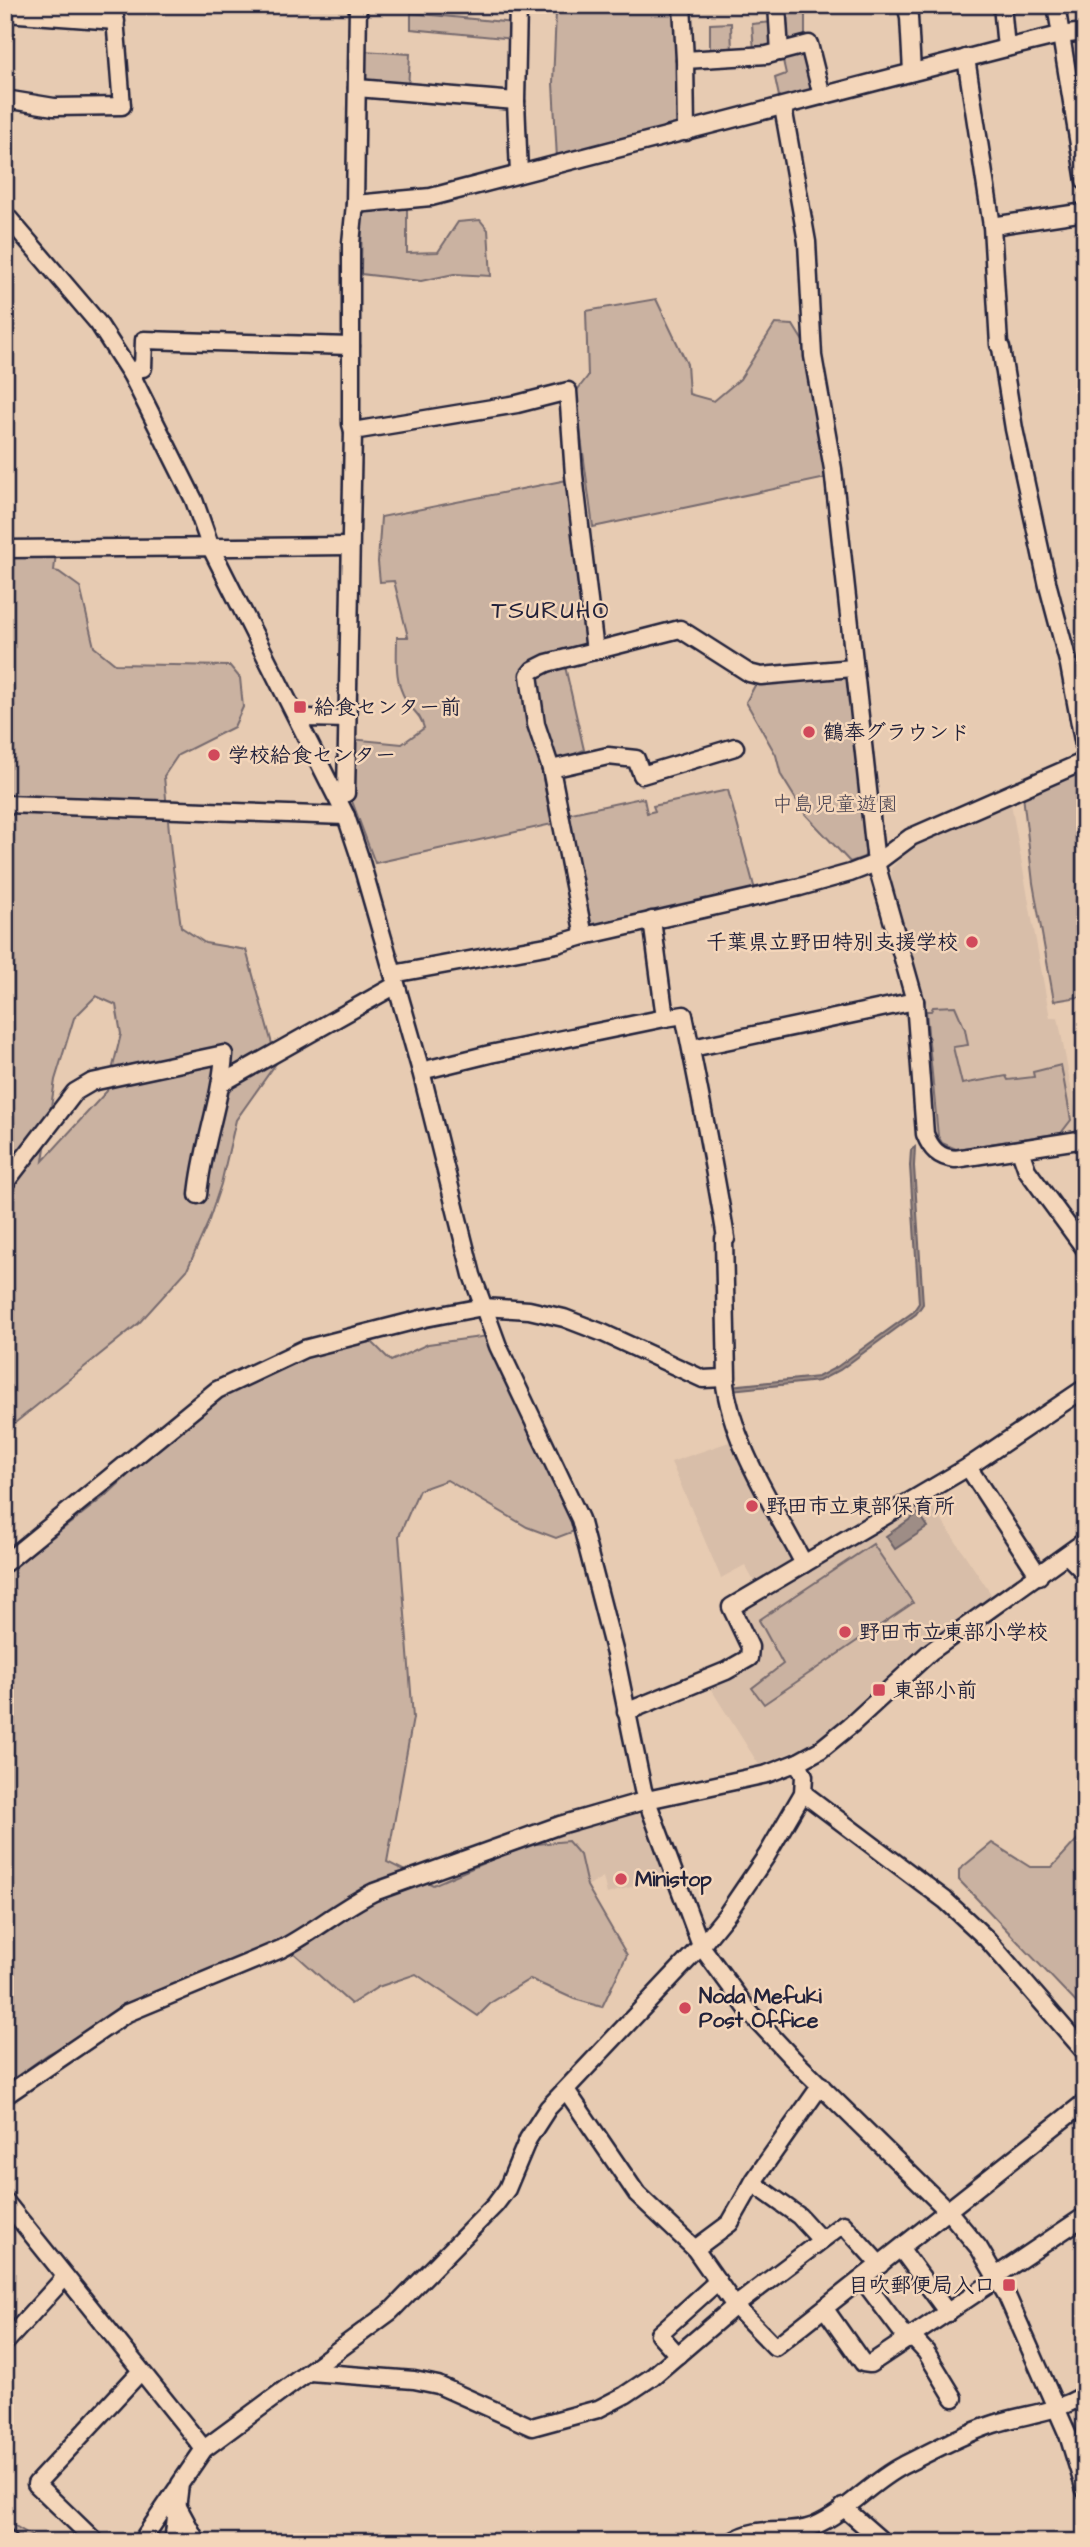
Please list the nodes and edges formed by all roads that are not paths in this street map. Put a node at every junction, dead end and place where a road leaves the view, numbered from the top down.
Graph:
1 (358, 5) edge
2 (518, 5) edge
3 (682, 5) edge
4 (777, 5) edge
5 (906, 5) edge
6 (1002, 5) edge
7 (1056, 5) edge
8 (16, 11) edge
9 (115, 13) edge
10 (1085, 32) edge
11 (1060, 35) junction
12 (1006, 48) junction
13 (780, 52) junction
14 (966, 58) junction
15 (685, 60) junction
16 (912, 72) junction
17 (357, 88) junction
18 (822, 96) junction
19 (5, 99) edge
20 (516, 101) junction
21 (783, 107) junction
22 (1081, 131) edge
23 (686, 132) junction
24 (519, 174) junction
25 (1085, 181) edge
26 (355, 204) junction
27 (1085, 212) edge
28 (5, 214) edge
29 (992, 226) junction
30 (351, 346) junction
31 (131, 374) junction
32 (353, 431) junction
33 (350, 546) junction
34 (211, 548) junction
35 (5, 549) edge
36 (595, 651) junction
37 (853, 668) junction
38 (347, 719) junction
39 (300, 722) junction
40 (734, 747) dead end
41 (1085, 751) edge
42 (1085, 761) edge
43 (551, 769) junction
44 (338, 798) junction
45 (5, 804) edge
46 (346, 817) junction
47 (876, 863) junction
48 (652, 920) junction
49 (583, 936) junction
50 (395, 979) junction
51 (915, 1001) junction
52 (665, 1018) junction
53 (692, 1048) junction
54 (421, 1071) junction
55 (222, 1083) junction
56 (1085, 1139) edge
57 (1020, 1150) junction
58 (5, 1183) edge
59 (198, 1195) dead end
60 (1085, 1249) edge
61 (483, 1307) junction
62 (724, 1378) junction
63 (1085, 1388) edge
64 (968, 1467) junction
65 (1085, 1541) edge
66 (1067, 1555) junction
67 (5, 1563) edge
68 (804, 1564) junction
69 (1085, 1573) edge
70 (1039, 1576) junction
71 (626, 1712) junction
72 (798, 1762) junction
73 (803, 1793) junction
74 (647, 1800) junction
75 (701, 1946) junction
76 (1085, 2052) edge
77 (821, 2085) junction
78 (566, 2090) junction
79 (5, 2096) edge
80 (1085, 2102) edge
81 (753, 2183) junction
82 (5, 2201) edge
83 (948, 2211) junction
84 (1085, 2216) edge
85 (821, 2241) junction
86 (695, 2249) junction
87 (901, 2249) junction
88 (880, 2265) junction
89 (65, 2277) junction
90 (996, 2277) junction
91 (862, 2279) junction
92 (718, 2281) junction
93 (735, 2306) junction
94 (825, 2309) junction
95 (948, 2313) junction
96 (911, 2339) junction
97 (5, 2343) edge
98 (678, 2355) junction
99 (141, 2371) junction
100 (310, 2372) junction
101 (1085, 2395) edge
102 (954, 2398) dead end
103 (1056, 2410) junction
104 (204, 2449) junction
105 (180, 2484) junction
106 (1085, 2490) edge
107 (177, 2505) junction
108 (843, 2507) junction
109 (5, 2537) edge
110 (10, 2542) edge
111 (96, 2542) edge
112 (141, 2542) edge
113 (173, 2542) edge
114 (197, 2542) edge
115 (732, 2542) edge
116 (883, 2542) edge

1 - 17 street
2 - 20 street
3 - 15 street
4 - 13 street
5 - 16 street
6 - 12 street
7 - 11 street
8 - 9 street
9 - 19 street
10 - 11 street
11 - 12 street
11 - 22 street
12 - 14 street
13 - 15 street
13 - 18 street
14 - 16 street
14 - 29 street
15 - 23 street
16 - 18 street
17 - 20 street
17 - 26 street
18 - 21 street
20 - 24 street
21 - 23 street
21 - 37 street
22 - 25 street
23 - 24 street
24 - 26 street
26 - 30 street
27 - 29 street
28 - 31 street
29 - 41 street
30 - 31 street
30 - 32 street
31 - 34 street
32 - 33 street
32 - 36 street
33 - 34 street
33 - 38 street
34 - 35 street
34 - 39 street
36 - 37 street
36 - 43 street
37 - 47 street
38 - 39 street
38 - 44 street
39 - 44 street
40 - 43 street
42 - 47 street
43 - 49 street
44 - 46 street
45 - 46 street
46 - 50 street
47 - 48 street
47 - 51 street
48 - 49 street
48 - 52 street
49 - 50 street
50 - 54 street
50 - 55 street
51 - 53 street
51 - 57 street
52 - 53 street
52 - 54 street
53 - 62 street
54 - 61 street
55 - 58 street
55 - 59 street
56 - 57 street
57 - 60 street
61 - 62 street
61 - 67 street
61 - 71 street
62 - 68 street
63 - 64 street
64 - 68 street
64 - 70 street
65 - 66 street
66 - 69 street
66 - 70 street
68 - 71 street
70 - 72 street
71 - 74 street
72 - 73 street
72 - 74 street
73 - 75 street
73 - 76 street
74 - 75 street
74 - 79 street
75 - 77 street
75 - 78 street
77 - 81 street
77 - 83 street
78 - 86 street
78 - 100 street
80 - 83 street
81 - 85 street
81 - 86 street
82 - 89 street
83 - 87 street
83 - 90 street
84 - 90 street
85 - 88 street
85 - 93 street
86 - 92 street
87 - 88 street
87 - 95 street
88 - 91 street
89 - 97 street
89 - 99 street
90 - 95 street
90 - 103 street
91 - 94 street
91 - 96 street
92 - 93 street
92 - 98 street
93 - 94 street
93 - 98 street
94 - 96 street
95 - 96 street
96 - 102 street
98 - 100 street
99 - 104 street
99 - 111 street
100 - 104 street
101 - 103 street
103 - 106 street
103 - 108 street
104 - 105 street
105 - 107 street
105 - 112 street
107 - 113 street
107 - 114 street
108 - 115 street
108 - 116 street
109 - 110 street

